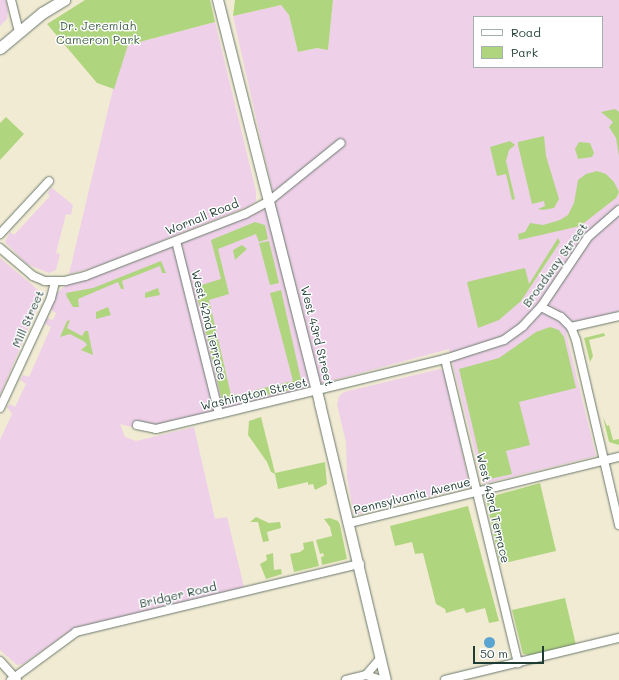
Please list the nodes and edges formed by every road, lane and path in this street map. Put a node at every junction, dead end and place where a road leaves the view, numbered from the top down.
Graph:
1 (11, 0) edge
2 (64, 0) edge
3 (218, 0) edge
4 (19, 31) junction
5 (0, 48) edge
6 (341, 143) dead end
7 (49, 181) dead end
8 (269, 201) junction
9 (619, 210) edge
10 (0, 234) edge
11 (176, 241) junction
12 (0, 248) edge
13 (55, 282) junction
14 (541, 307) junction
15 (619, 316) edge
16 (571, 327) junction
17 (445, 359) junction
18 (317, 391) junction
19 (0, 408) edge
20 (219, 414) junction
21 (137, 425) dead end
22 (619, 457) edge
23 (604, 461) junction
24 (477, 492) junction
25 (350, 523) junction
26 (619, 525) edge
27 (360, 564) junction
28 (619, 638) edge
29 (381, 658) junction
30 (0, 661) edge
31 (518, 663) junction
32 (366, 675) junction
33 (14, 679) edge
34 (346, 680) edge
35 (381, 680) edge
36 (386, 680) edge
37 (445, 680) edge

1 - 4 street
2 - 4 main road
3 - 8 street, West 43rd Street
4 - 5 main road
6 - 8 street, Wornall Road
7 - 10 street
8 - 11 street, Wornall Road
8 - 18 street, West 43rd Street
9 - 14 street, Broadway Street
11 - 13 street, Wornall Road
11 - 20 street, West 42nd Terrace
12 - 13 street
13 - 19 street, Mill Street
14 - 16 street
14 - 17 street, Broadway Street
15 - 16 street
16 - 23 street
17 - 18 street, Washington Street
17 - 24 street, West 43rd Terrace
18 - 20 street, Washington Street
18 - 25 street, West 43rd Street
20 - 21 street, Washington Street
22 - 23 street, Pennsylvania Avenue
23 - 24 street, Pennsylvania Avenue
23 - 26 street
24 - 25 street, Pennsylvania Avenue
24 - 31 street, West 43rd Terrace
25 - 27 street, West 43rd Street
27 - 29 street, West 43rd Street
27 - 33 street, Bridger Road
28 - 31 street
29 - 32 street
29 - 36 street, West 43rd Street
30 - 33 street
31 - 37 street
32 - 34 street
32 - 35 street

